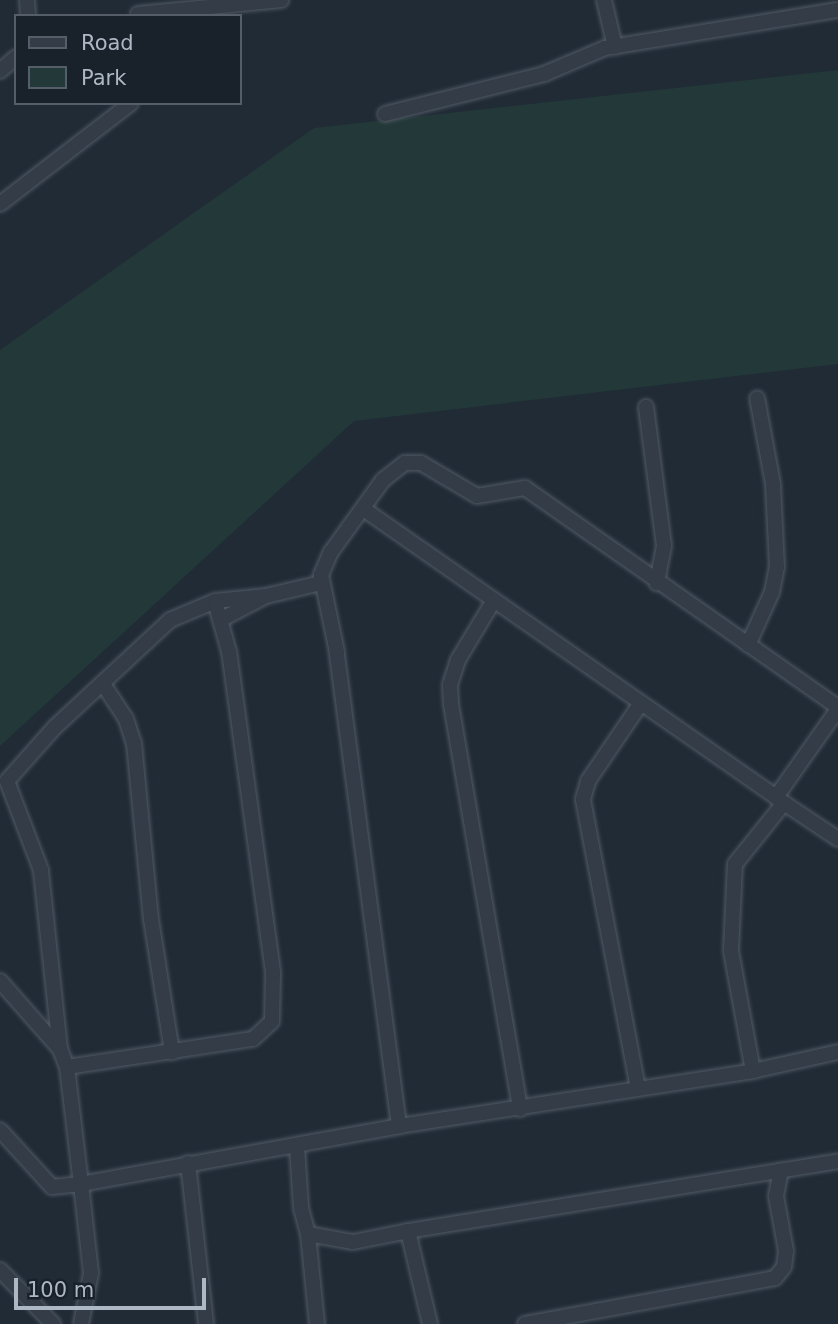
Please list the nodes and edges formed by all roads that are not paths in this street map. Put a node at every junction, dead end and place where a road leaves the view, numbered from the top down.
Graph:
1 (281, 0) edge
2 (604, 0) edge
3 (242, 2) edge
4 (138, 10) edge
5 (838, 10) edge
6 (615, 47) junction
7 (14, 59) edge
8 (0, 71) edge
9 (128, 105) edge
10 (385, 114) dead end
11 (0, 204) edge
12 (757, 398) dead end
13 (646, 407) dead end
14 (365, 510) junction
15 (321, 583) junction
16 (657, 583) junction
17 (266, 596) junction
18 (494, 600) junction
19 (215, 601) junction
20 (220, 620) junction
21 (748, 645) junction
22 (103, 684) junction
23 (641, 703) junction
24 (838, 708) edge
25 (780, 800) junction
26 (838, 839) edge
27 (0, 981) edge
28 (60, 1049) junction
29 (172, 1052) junction
30 (838, 1052) edge
31 (67, 1067) junction
32 (753, 1071) junction
33 (638, 1088) junction
34 (520, 1109) junction
35 (398, 1126) junction
36 (0, 1130) edge
37 (297, 1147) junction
38 (838, 1161) edge
39 (188, 1163) junction
40 (781, 1170) junction
41 (81, 1184) junction
42 (408, 1231) junction
43 (308, 1234) junction
44 (0, 1270) edge
45 (52, 1324) edge
46 (80, 1324) edge
47 (206, 1324) edge
48 (317, 1324) edge
49 (430, 1324) edge
50 (525, 1324) edge

1 - 3 street
2 - 6 street
3 - 4 street
5 - 6 street
6 - 10 street
7 - 8 street
9 - 11 street
12 - 21 street
13 - 16 street
14 - 15 street
14 - 16 street
14 - 18 street
15 - 17 street
15 - 35 street
16 - 21 street
17 - 19 street
17 - 20 street
18 - 23 street
18 - 34 street
19 - 20 street
19 - 22 street
20 - 29 street
21 - 24 street
22 - 28 street
22 - 29 street
23 - 25 street
23 - 33 street
24 - 25 street
25 - 26 street
25 - 32 street
27 - 28 street
28 - 31 street
29 - 31 street
30 - 32 street
31 - 41 street
32 - 33 street
33 - 34 street
34 - 35 street
35 - 37 street
36 - 41 street
37 - 39 street
37 - 43 street
38 - 40 street
39 - 41 street
39 - 47 street
40 - 42 street
40 - 50 street
41 - 46 street
42 - 43 street
42 - 49 street
43 - 48 street
44 - 45 street

